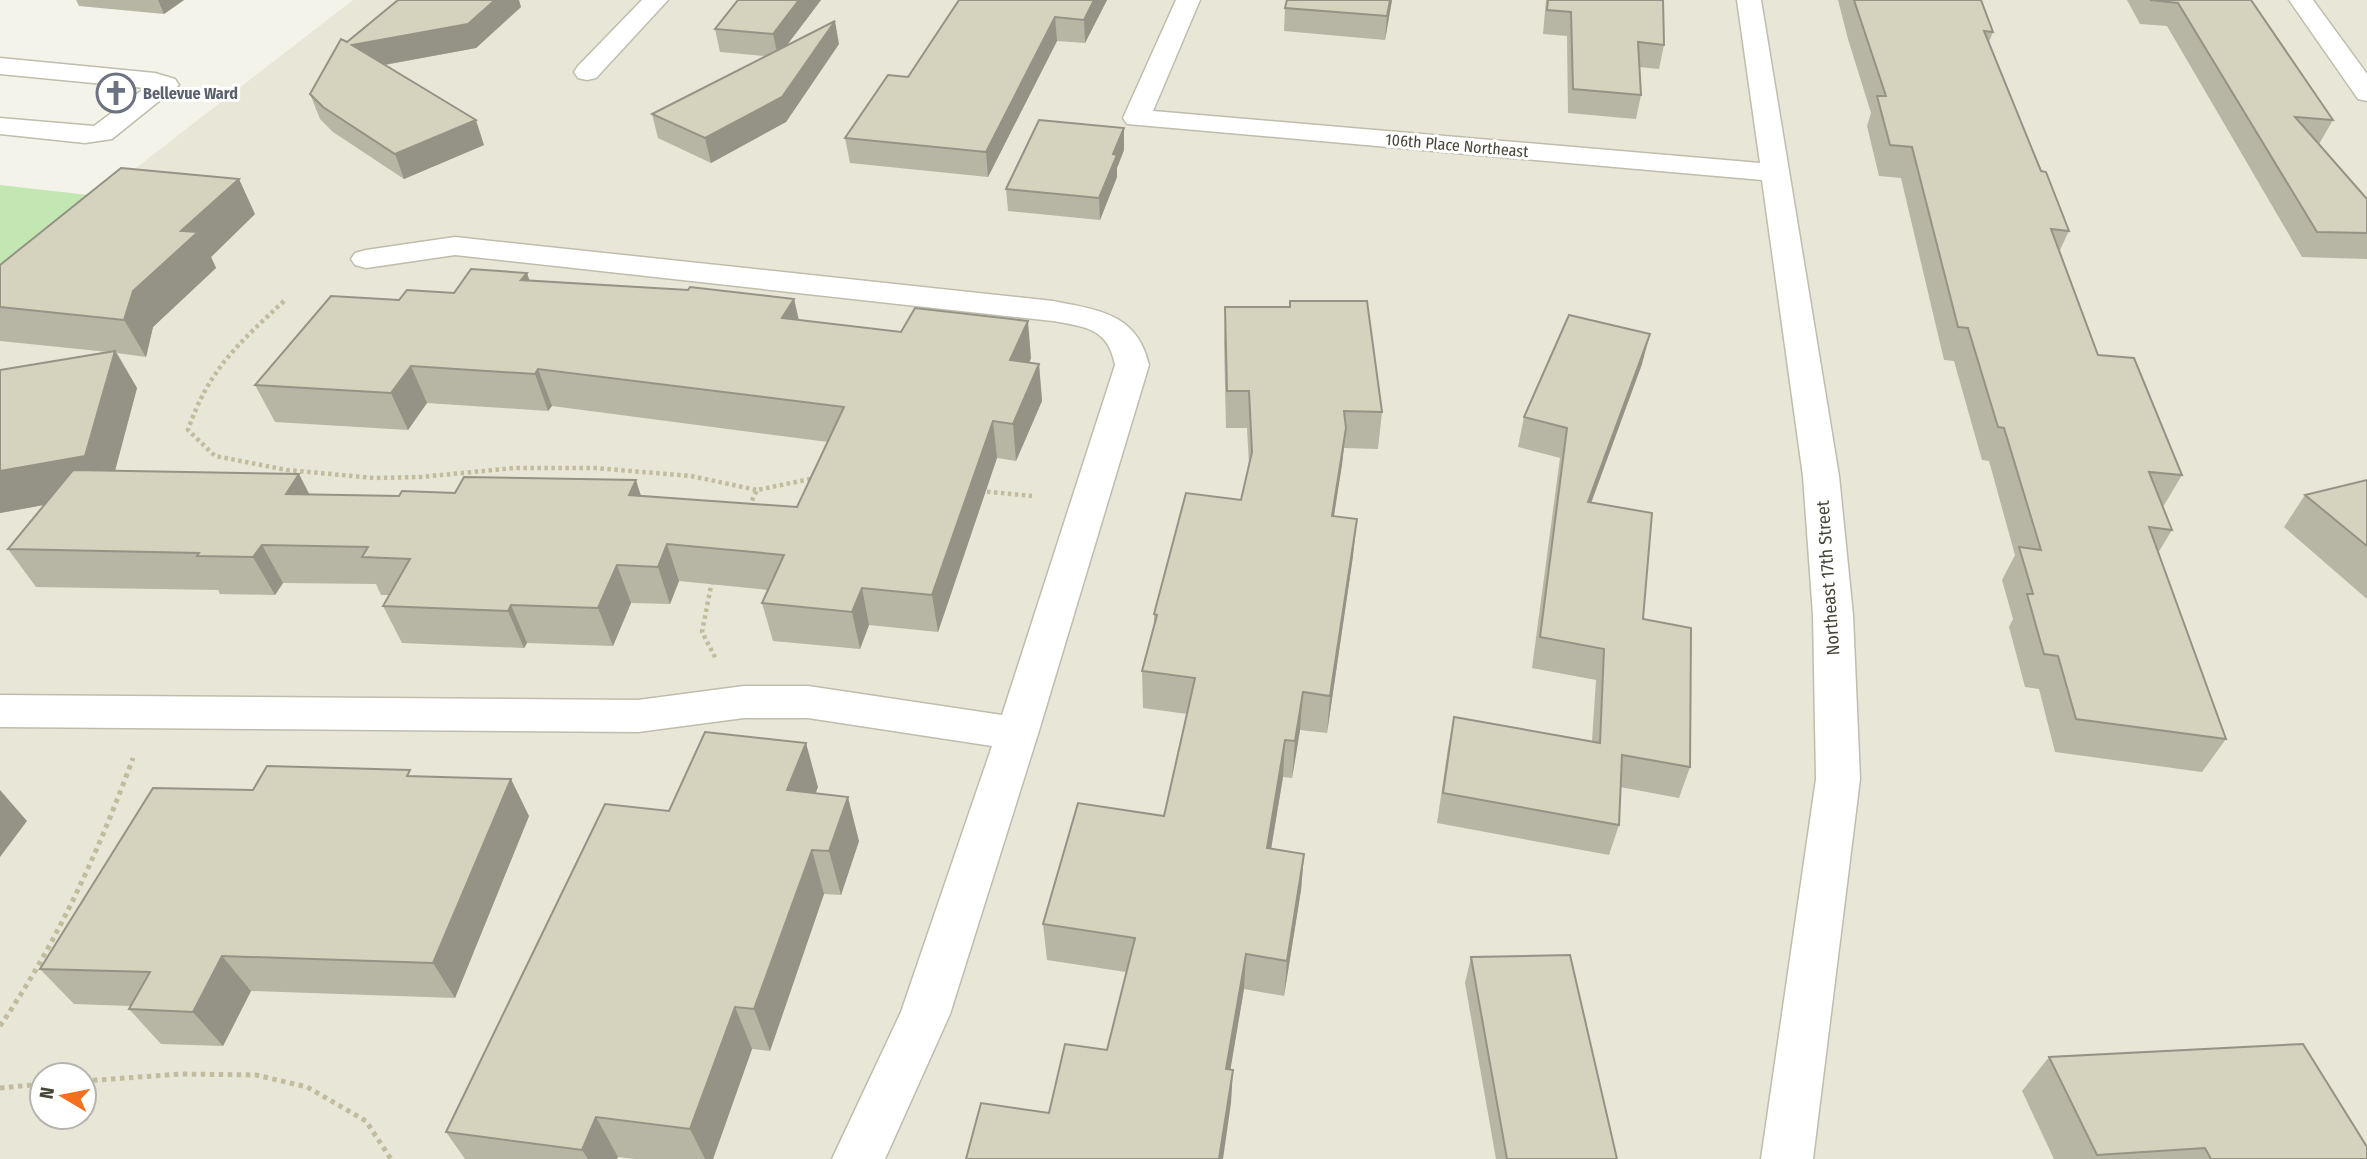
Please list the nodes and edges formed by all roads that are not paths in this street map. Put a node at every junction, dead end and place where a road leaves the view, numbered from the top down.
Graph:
1 (656, 0) edge
2 (1188, 0) edge
3 (1749, 0) edge
4 (2301, 0) edge
5 (0, 66) edge
6 (587, 72) dead end
7 (2367, 93) edge
8 (0, 126) edge
9 (1776, 173) junction
10 (366, 258) dead end
11 (0, 710) edge
12 (1017, 734) junction
13 (858, 1159) edge
14 (1787, 1159) edge

1 - 6 street
2 - 9 street, 106th Place Northeast
3 - 9 street, Northeast 17th Street
4 - 7 street
5 - 8 street
9 - 14 street, Northeast 17th Street
10 - 12 street
11 - 12 street
12 - 13 street

